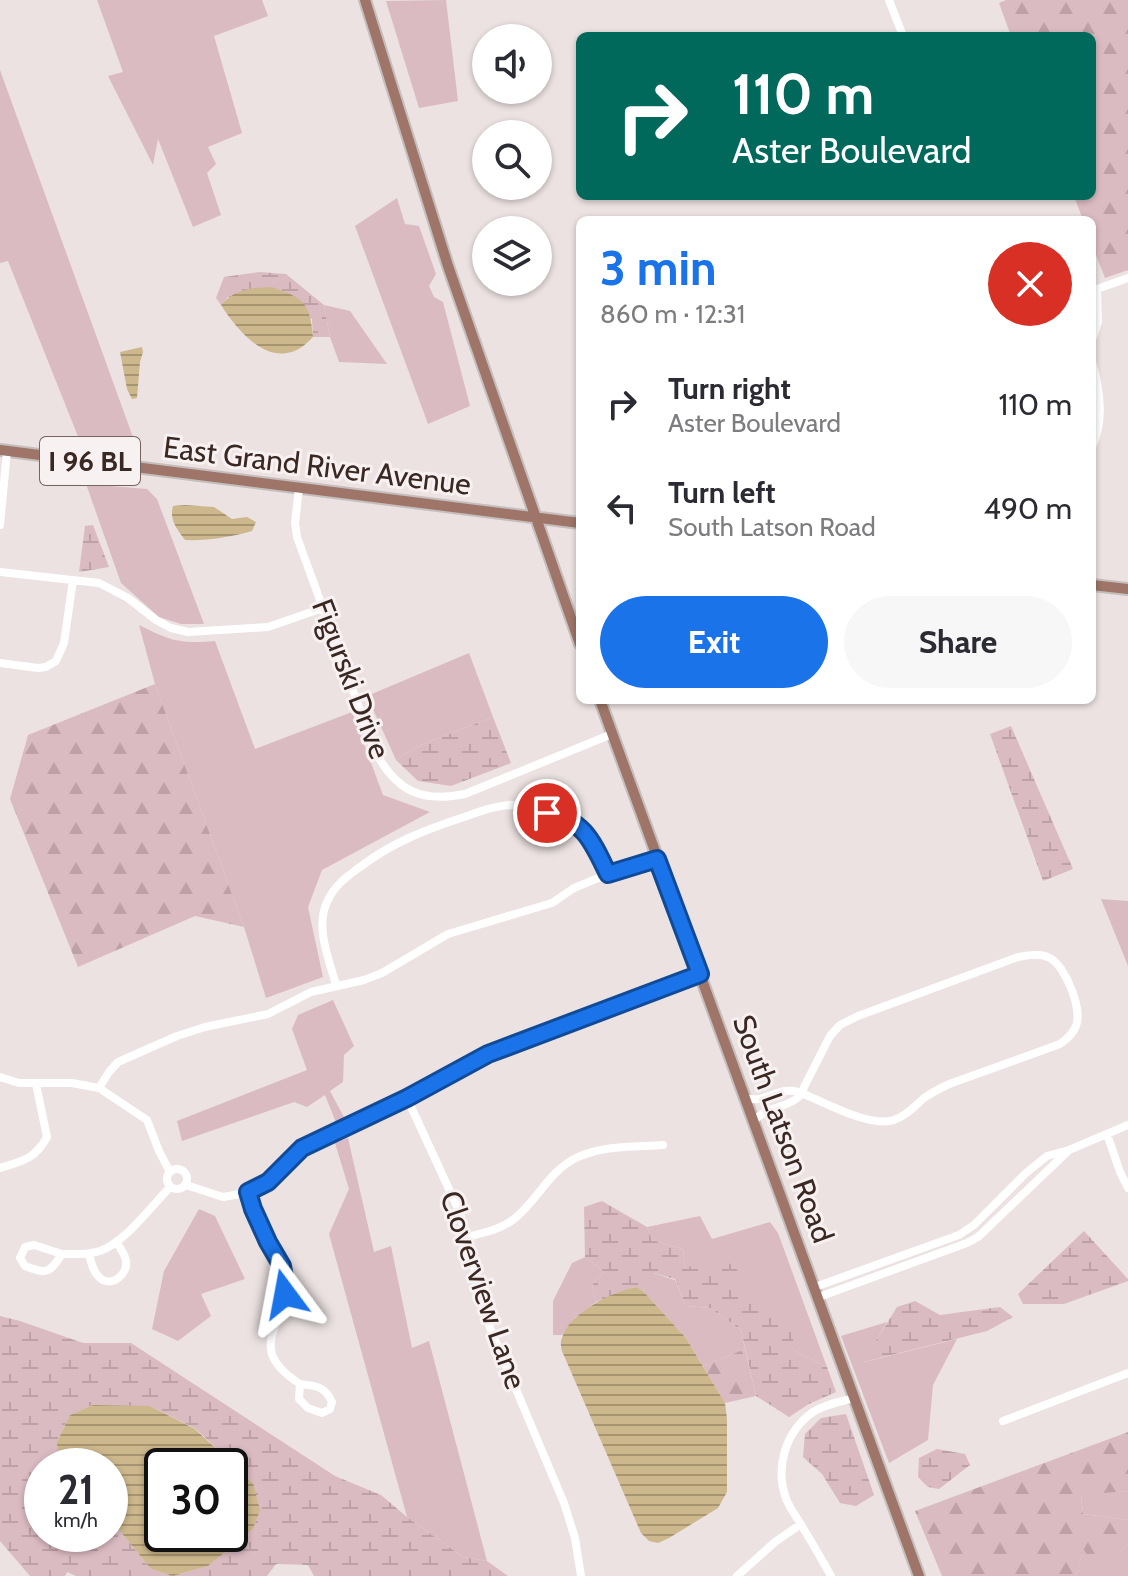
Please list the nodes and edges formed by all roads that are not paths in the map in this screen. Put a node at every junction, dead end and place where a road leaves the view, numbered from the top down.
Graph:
1 (365, 0) edge
2 (889, 0) edge
3 (901, 32) edge
4 (1128, 278) edge
5 (1096, 328) edge
6 (1096, 376) edge
7 (1096, 435) edge
8 (4, 450) edge
9 (299, 488) junction
10 (535, 517) junction
11 (576, 522) edge
12 (0, 525) edge
13 (0, 572) edge
14 (73, 580) junction
15 (1096, 585) edge
16 (1128, 589) edge
17 (323, 608) junction
18 (576, 633) edge
19 (0, 663) edge
20 (601, 704) edge
21 (612, 734) junction
22 (657, 859) junction
23 (608, 874) junction
24 (700, 974) junction
25 (336, 985) junction
26 (0, 1077) edge
27 (36, 1084) junction
28 (99, 1088) junction
29 (803, 1094) junction
30 (407, 1098) junction
31 (746, 1098) junction
32 (754, 1121) junction
33 (1128, 1125) edge
34 (1107, 1134) junction
35 (663, 1145) dead end
36 (1069, 1150) junction
37 (0, 1168) edge
38 (170, 1172) junction
39 (186, 1185) junction
40 (170, 1187) junction
41 (1128, 1188) edge
42 (248, 1192) junction
43 (1005, 1195) junction
44 (1014, 1202) junction
45 (467, 1237) junction
46 (117, 1243) junction
47 (926, 1247) junction
48 (62, 1254) junction
49 (89, 1254) junction
50 (930, 1257) junction
51 (868, 1268) junction
52 (871, 1278) junction
53 (817, 1292) junction
54 (1128, 1373) edge
55 (300, 1384) dead end
56 (854, 1398) junction
57 (1003, 1421) dead end
58 (801, 1524) junction
59 (581, 1576) edge
60 (737, 1576) edge
61 (831, 1576) edge
62 (919, 1576) edge

1 - 10 main road
2 - 3 street
4 - 5 street
6 - 7 street
8 - 9 main road, East Grand River Avenue / I 96 BL
8 - 12 street
9 - 10 main road, East Grand River Avenue / I 96 BL
9 - 17 street, Figurski Drive
10 - 11 main road, East Grand River Avenue / I 96 BL
10 - 18 main road
13 - 14 street
14 - 17 street
14 - 19 street
15 - 16 main road
17 - 21 street, Figurski Drive
20 - 21 main road, South Latson Road
21 - 22 main road, South Latson Road
22 - 23 street
22 - 24 main road, South Latson Road
23 - 25 street
23 - 25 street
24 - 30 street
24 - 31 main road, South Latson Road
25 - 28 street
26 - 27 street
27 - 28 street
27 - 37 street
28 - 38 street
29 - 29 street
29 - 31 street
29 - 32 street
30 - 42 street
30 - 45 street, Cloverview Lane
31 - 32 main road, South Latson Road
32 - 53 main road, South Latson Road
33 - 34 street
34 - 36 street
34 - 41 street
35 - 45 street
36 - 43 street
36 - 44 street
38 - 39 street
38 - 40 street
39 - 40 street
39 - 42 street
40 - 46 street
42 - 55 street
43 - 44 street
43 - 47 street
44 - 50 street
45 - 59 street, Cloverview Lane
46 - 49 street
46 - 49 street
47 - 50 street
47 - 51 street
48 - 48 street
48 - 49 street
50 - 52 street
51 - 52 street
51 - 53 street
52 - 53 street
53 - 56 main road, South Latson Road
54 - 57 street
56 - 58 street
56 - 62 main road, South Latson Road
58 - 60 street
58 - 61 street

